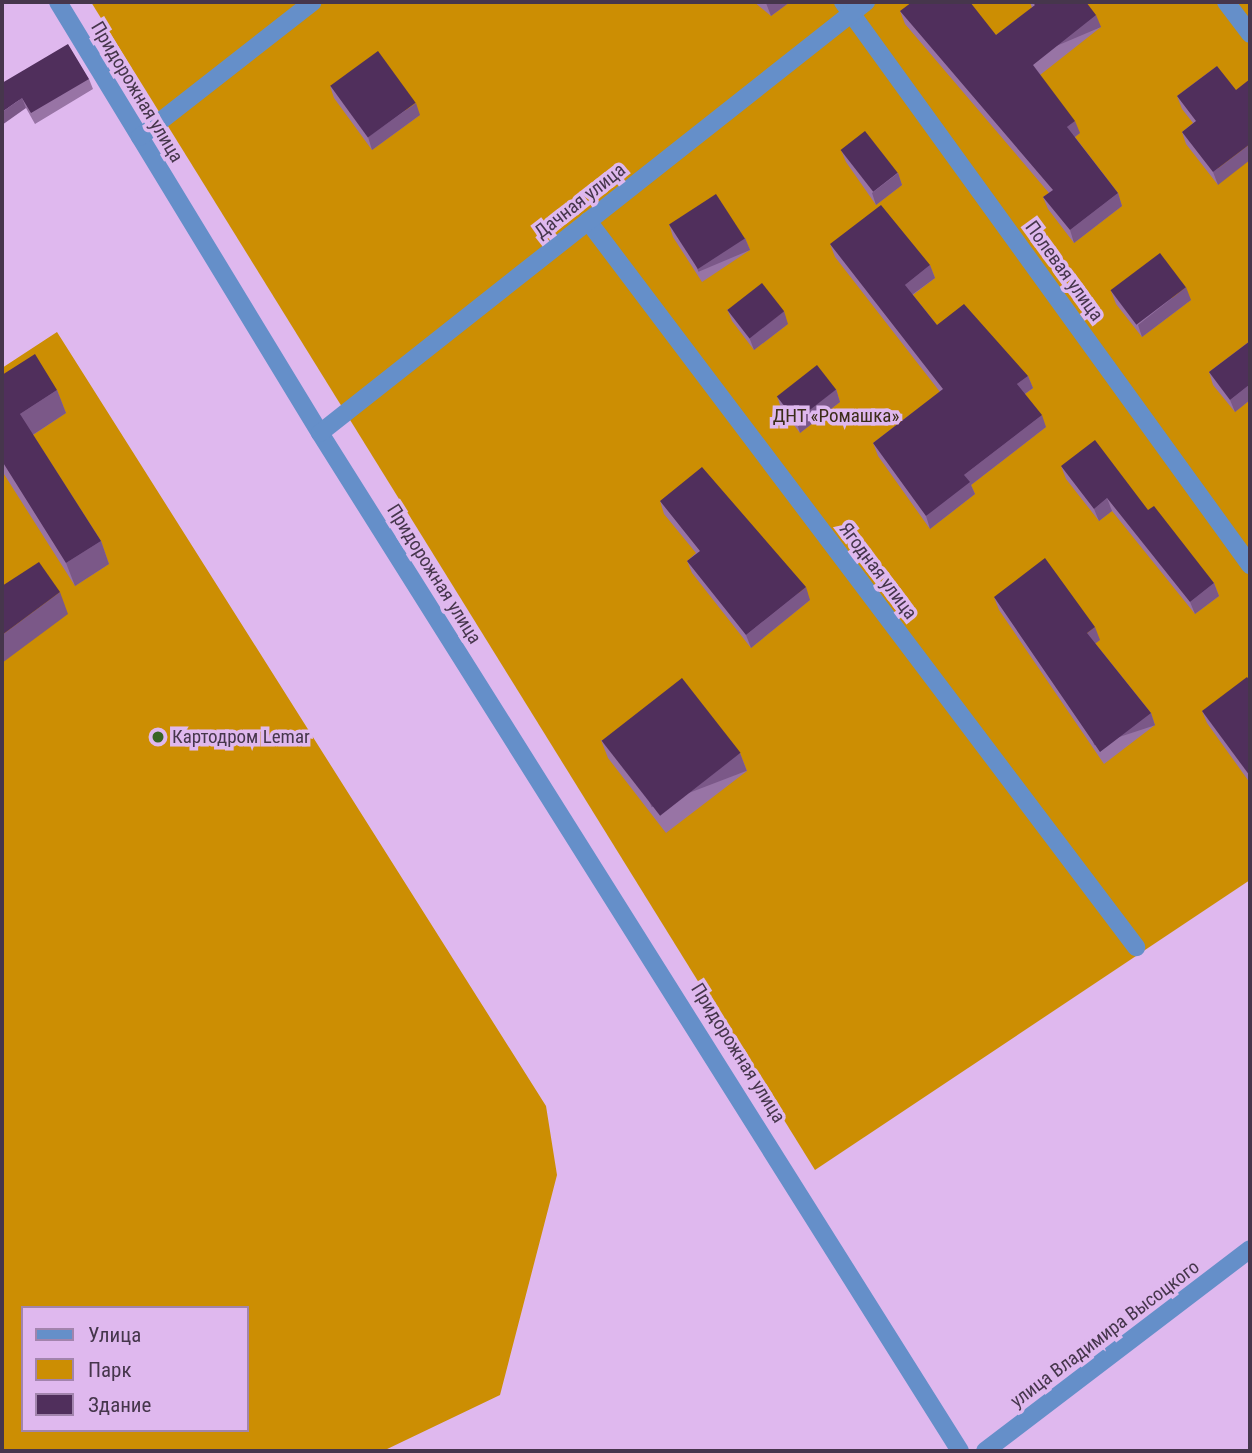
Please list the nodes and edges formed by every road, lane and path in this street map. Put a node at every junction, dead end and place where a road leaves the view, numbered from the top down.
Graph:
1 (58, 2) edge
2 (313, 2) edge
3 (1226, 2) edge
4 (853, 5) edge
5 (1250, 34) edge
6 (140, 137) junction
7 (587, 221) junction
8 (320, 433) junction
9 (1250, 565) edge
10 (1136, 947) dead end
11 (1250, 1250) edge
12 (960, 1451) edge
13 (985, 1451) edge

1 - 6 street, Придорожная улица
2 - 6 street
3 - 5 street
4 - 7 street, Дачная улица
4 - 9 street, Полевая улица
6 - 8 street, Придорожная улица
7 - 8 street, Дачная улица
7 - 10 street, Ягодная улица
8 - 12 street, Придорожная улица
11 - 13 street, улица Владимира Высоцкого

